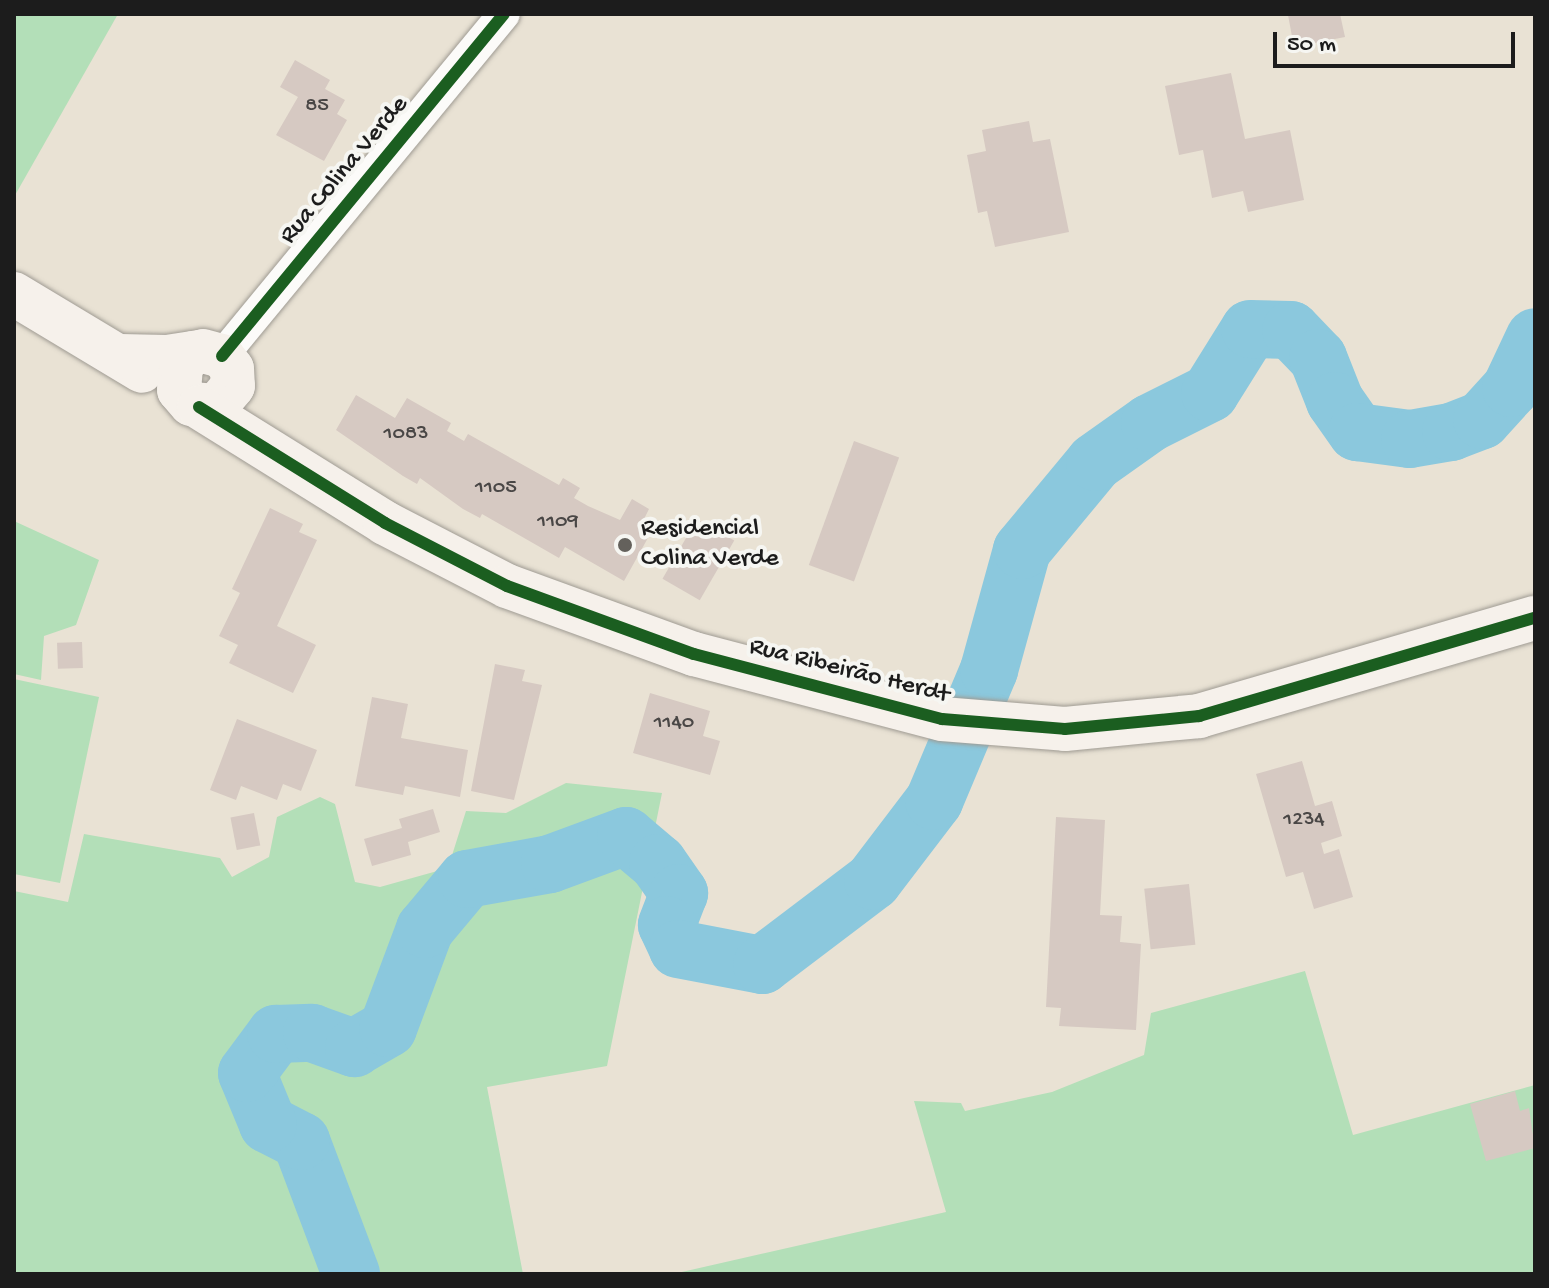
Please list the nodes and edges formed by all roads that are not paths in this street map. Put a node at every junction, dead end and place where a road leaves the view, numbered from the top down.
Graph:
1 (504, 14) edge
2 (14, 294) edge
3 (120, 356) junction
4 (216, 362) junction
5 (191, 402) junction
6 (292, 463) junction
7 (1535, 618) edge

1 - 4 street, Rua Colina Verde
2 - 3 street, Rua Ribeirão Herdt
3 - 4 street
3 - 5 street, Rua Ribeirão Herdt
4 - 5 street
4 - 6 street, Rua Ribeirão Herdt
5 - 6 street, Rua Ribeirão Herdt
6 - 7 street, Rua Ribeirão Herdt

